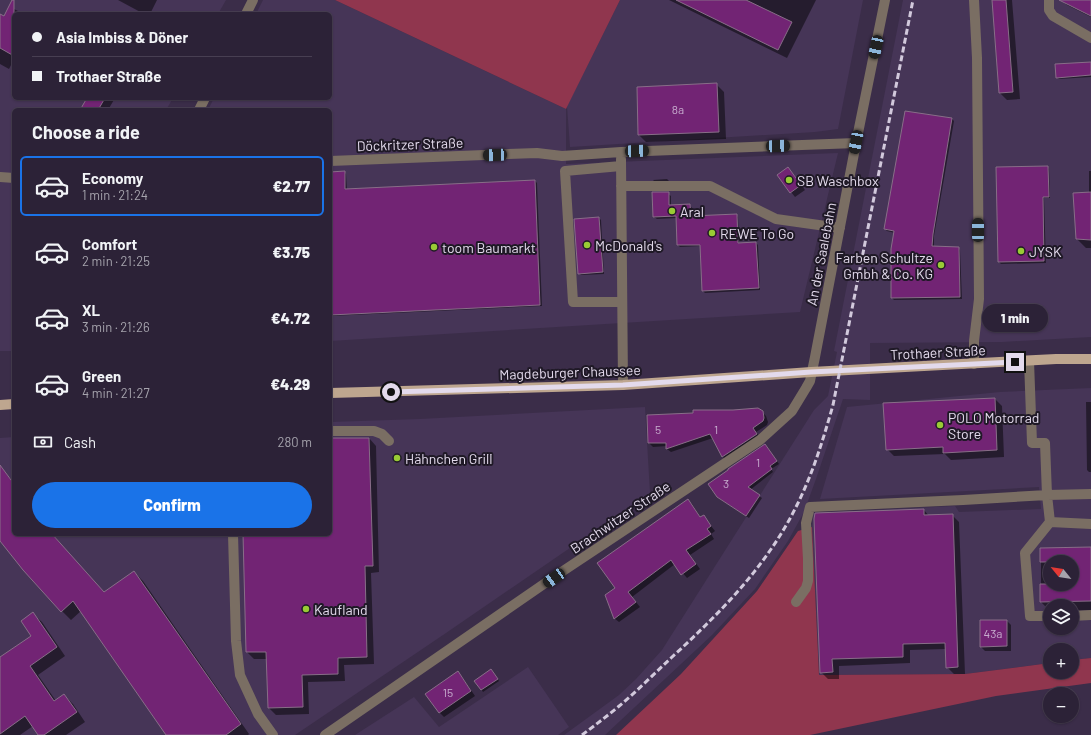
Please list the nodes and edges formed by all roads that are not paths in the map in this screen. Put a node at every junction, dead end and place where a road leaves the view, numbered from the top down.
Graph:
1 (253, 0) edge
2 (882, 0) edge
3 (974, 0) edge
4 (1049, 0) edge
5 (247, 12) edge
6 (1091, 38) edge
7 (856, 142) junction
8 (621, 152) junction
9 (332, 161) edge
10 (621, 166) junction
11 (0, 177) edge
12 (12, 178) edge
13 (621, 186) junction
14 (840, 228) junction
15 (622, 302) junction
16 (1091, 359) edge
17 (1029, 361) junction
18 (974, 364) junction
19 (811, 372) junction
20 (623, 385) junction
21 (332, 393) edge
22 (12, 404) edge
23 (0, 405) edge
24 (332, 430) edge
25 (390, 440) dead end
26 (1091, 494) edge
27 (1047, 495) junction
28 (1050, 522) junction
29 (1091, 524) edge
30 (233, 536) edge
31 (796, 602) dead end
32 (1091, 615) edge
33 (1043, 616) edge
34 (1079, 616) edge
35 (274, 735) edge
36 (325, 735) edge

1 - 5 street
2 - 7 street, An der Saalebahn
3 - 18 street
4 - 6 street
7 - 8 street, Döckritzer Straße
7 - 14 street, An der Saalebahn
8 - 9 street, Döckritzer Straße
8 - 10 street
10 - 13 street
10 - 15 street
11 - 12 street
13 - 14 street
13 - 15 street
14 - 19 street, An der Saalebahn
15 - 20 street
16 - 17 main road, Trothaer Straße
17 - 18 main road, Trothaer Straße
17 - 27 street
18 - 19 main road, Trothaer Straße
19 - 20 main road, Magdeburger Chaussee
19 - 36 street, Brachwitzer Straße
20 - 21 main road, Magdeburger Chaussee
22 - 23 main road
24 - 25 street
26 - 27 street
27 - 28 street
27 - 31 street
28 - 29 street
28 - 33 street
30 - 35 street
32 - 34 street

